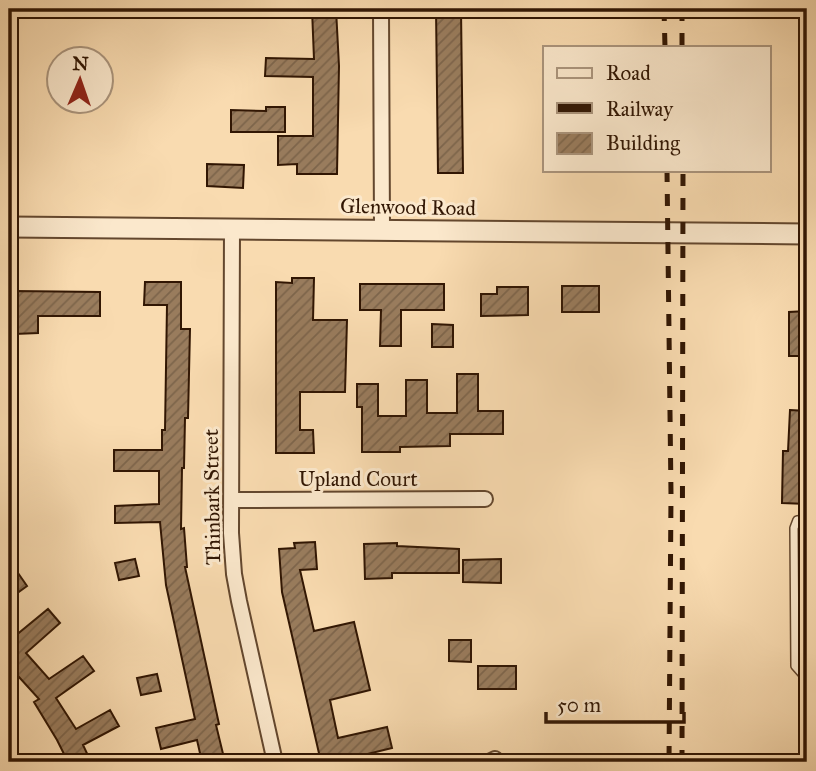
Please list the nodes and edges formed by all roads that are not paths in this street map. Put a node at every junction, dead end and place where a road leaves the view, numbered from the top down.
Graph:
1 (381, 9) edge
2 (9, 227) edge
3 (232, 228) junction
4 (383, 229) junction
5 (807, 234) edge
6 (485, 499) dead end
7 (232, 500) junction
8 (807, 519) edge
9 (807, 675) edge
10 (275, 762) edge

1 - 4 street
2 - 3 street, Glenwood Road
3 - 4 street, Glenwood Road
3 - 7 street, Thinbark Street
4 - 5 street, Glenwood Road
6 - 7 street, Upland Court
7 - 10 street, Thinbark Street
8 - 9 lane

